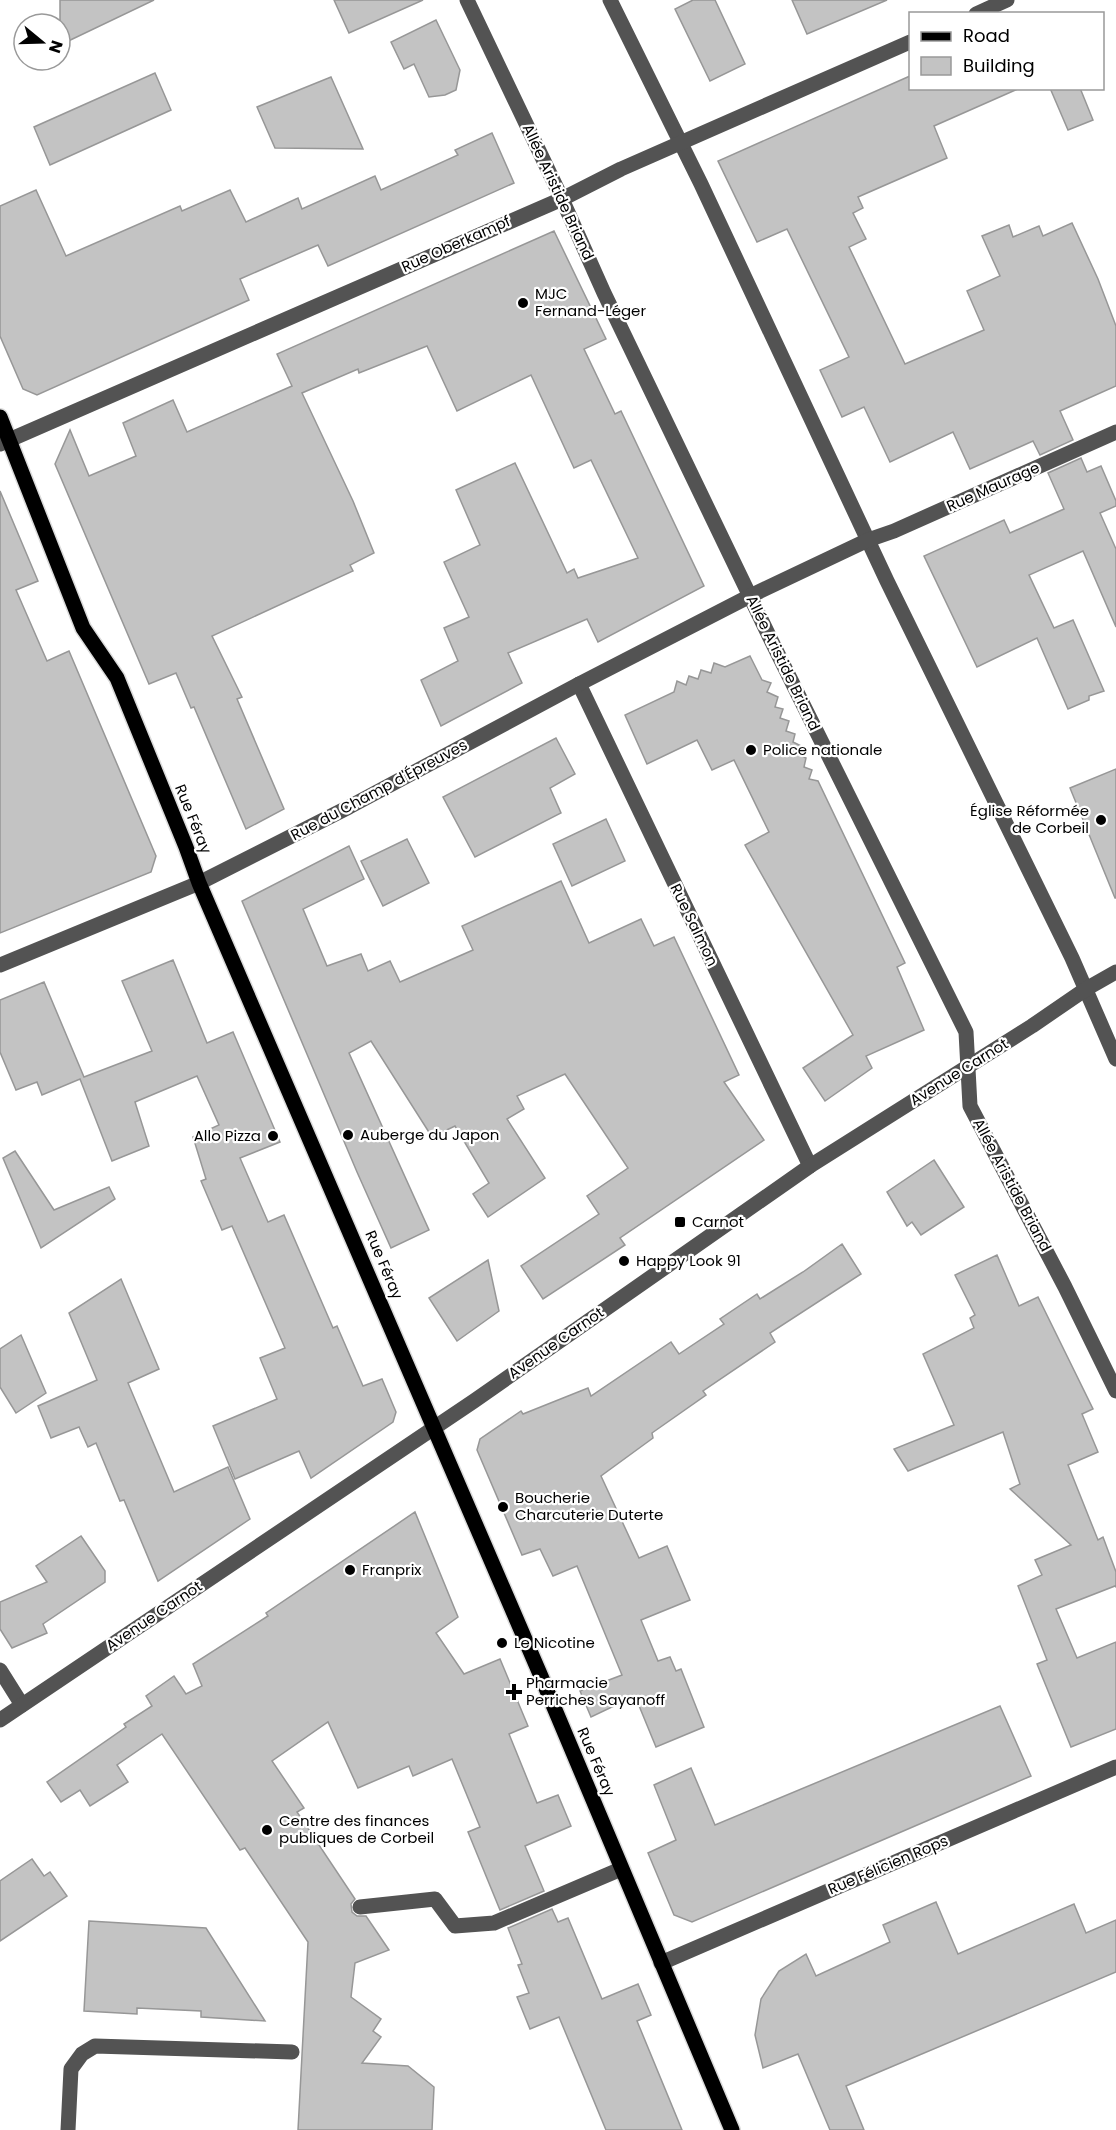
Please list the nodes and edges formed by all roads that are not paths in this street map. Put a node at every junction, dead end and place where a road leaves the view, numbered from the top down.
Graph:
1 (467, 0) edge
2 (610, 0) edge
3 (1007, 0) edge
4 (980, 12) edge
5 (909, 42) edge
6 (681, 144) junction
7 (562, 198) junction
8 (0, 417) edge
9 (1116, 432) edge
10 (5, 442) edge
11 (868, 540) junction
12 (750, 596) junction
13 (579, 684) junction
14 (199, 883) junction
15 (0, 965) edge
16 (1116, 972) edge
17 (1086, 989) junction
18 (1116, 1059) edge
19 (968, 1066) junction
20 (810, 1166) junction
21 (1116, 1391) edge
22 (433, 1428) junction
23 (0, 1670) edge
24 (22, 1705) junction
25 (0, 1720) edge
26 (1116, 1767) edge
27 (621, 1869) junction
28 (360, 1907) dead end
29 (661, 1963) junction
30 (292, 2052) dead end
31 (68, 2130) edge
32 (732, 2130) edge

1 - 7 street, Allée Aristide Briand
2 - 6 street
3 - 4 street
5 - 6 street, Rue Oberkampf
6 - 7 street, Rue Oberkampf
6 - 11 street
7 - 10 street, Rue Oberkampf
7 - 12 street, Allée Aristide Briand
8 - 10 main road, Rue Féray
9 - 11 street, Rue Maurage
10 - 14 main road, Rue Féray
11 - 12 street, Rue Maurage
11 - 17 street
12 - 13 street, Rue du Champ d'Épreuves
12 - 19 street, Allée Aristide Briand
13 - 14 street, Rue du Champ d'Épreuves
13 - 20 street, Rue Salmon
14 - 15 street, Rue du Champ d'Épreuves
14 - 22 main road, Rue Féray
16 - 17 street, Avenue Carnot
17 - 18 street
17 - 19 street, Avenue Carnot
19 - 20 street, Avenue Carnot
19 - 21 street, Allée Aristide Briand
20 - 22 street, Avenue Carnot
22 - 24 street, Avenue Carnot
22 - 27 main road, Rue Féray
23 - 24 street
24 - 25 street, Avenue Carnot
26 - 29 street, Rue Félicien Rops
27 - 28 street
27 - 29 main road, Rue Féray
29 - 32 main road, Rue Féray
30 - 31 street

